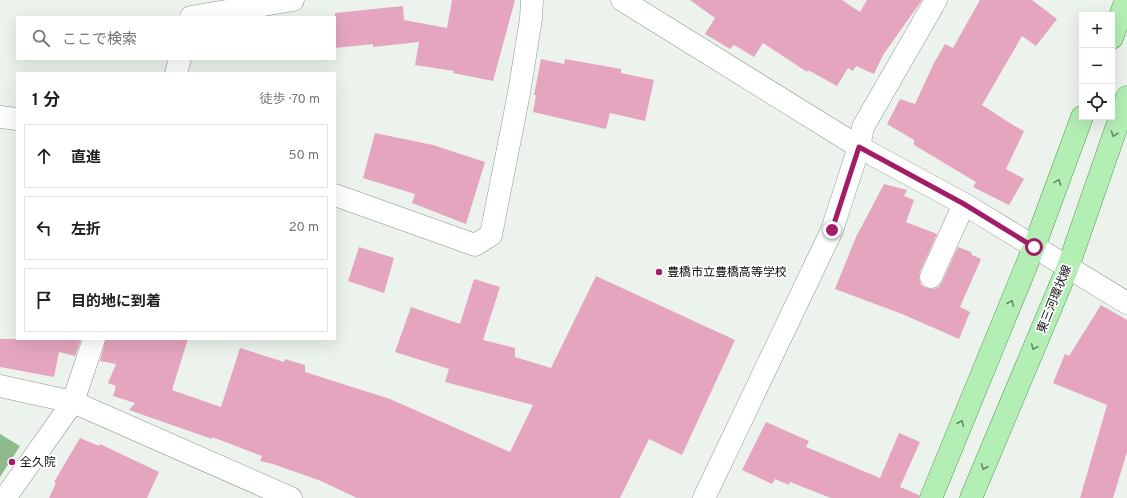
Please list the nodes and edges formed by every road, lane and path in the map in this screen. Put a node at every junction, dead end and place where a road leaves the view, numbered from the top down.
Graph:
1 (196, 0) edge
2 (293, 0) edge
3 (532, 0) edge
4 (622, 0) edge
5 (936, 0) edge
6 (1126, 0) edge
7 (191, 16) edge
8 (197, 16) edge
9 (1115, 30) edge
10 (180, 60) edge
11 (176, 72) edge
12 (1127, 97) edge
13 (0, 117) edge
14 (16, 119) edge
15 (1081, 120) edge
16 (859, 147) junction
17 (336, 195) edge
18 (964, 204) junction
19 (1034, 247) junction
20 (1068, 268) junction
21 (931, 277) dead end
22 (1127, 303) edge
23 (94, 340) edge
24 (0, 386) edge
25 (73, 402) junction
26 (5, 498) edge
27 (291, 498) edge
28 (704, 498) edge
29 (931, 498) edge
30 (971, 498) edge

1 - 7 street
2 - 8 street
3 - 17 street
4 - 16 street
5 - 16 street
6 - 9 main road
10 - 11 street
12 -> 20 main road, 東三河環状線
13 - 14 street
19 -> 15 main road
16 - 18 street
16 - 28 street
18 - 19 street
18 - 21 street
19 - 20 street
29 -> 19 main road
20 - 22 street
20 -> 30 main road, 東三河環状線
23 - 25 street
24 - 25 street
25 - 26 street
25 - 27 street

